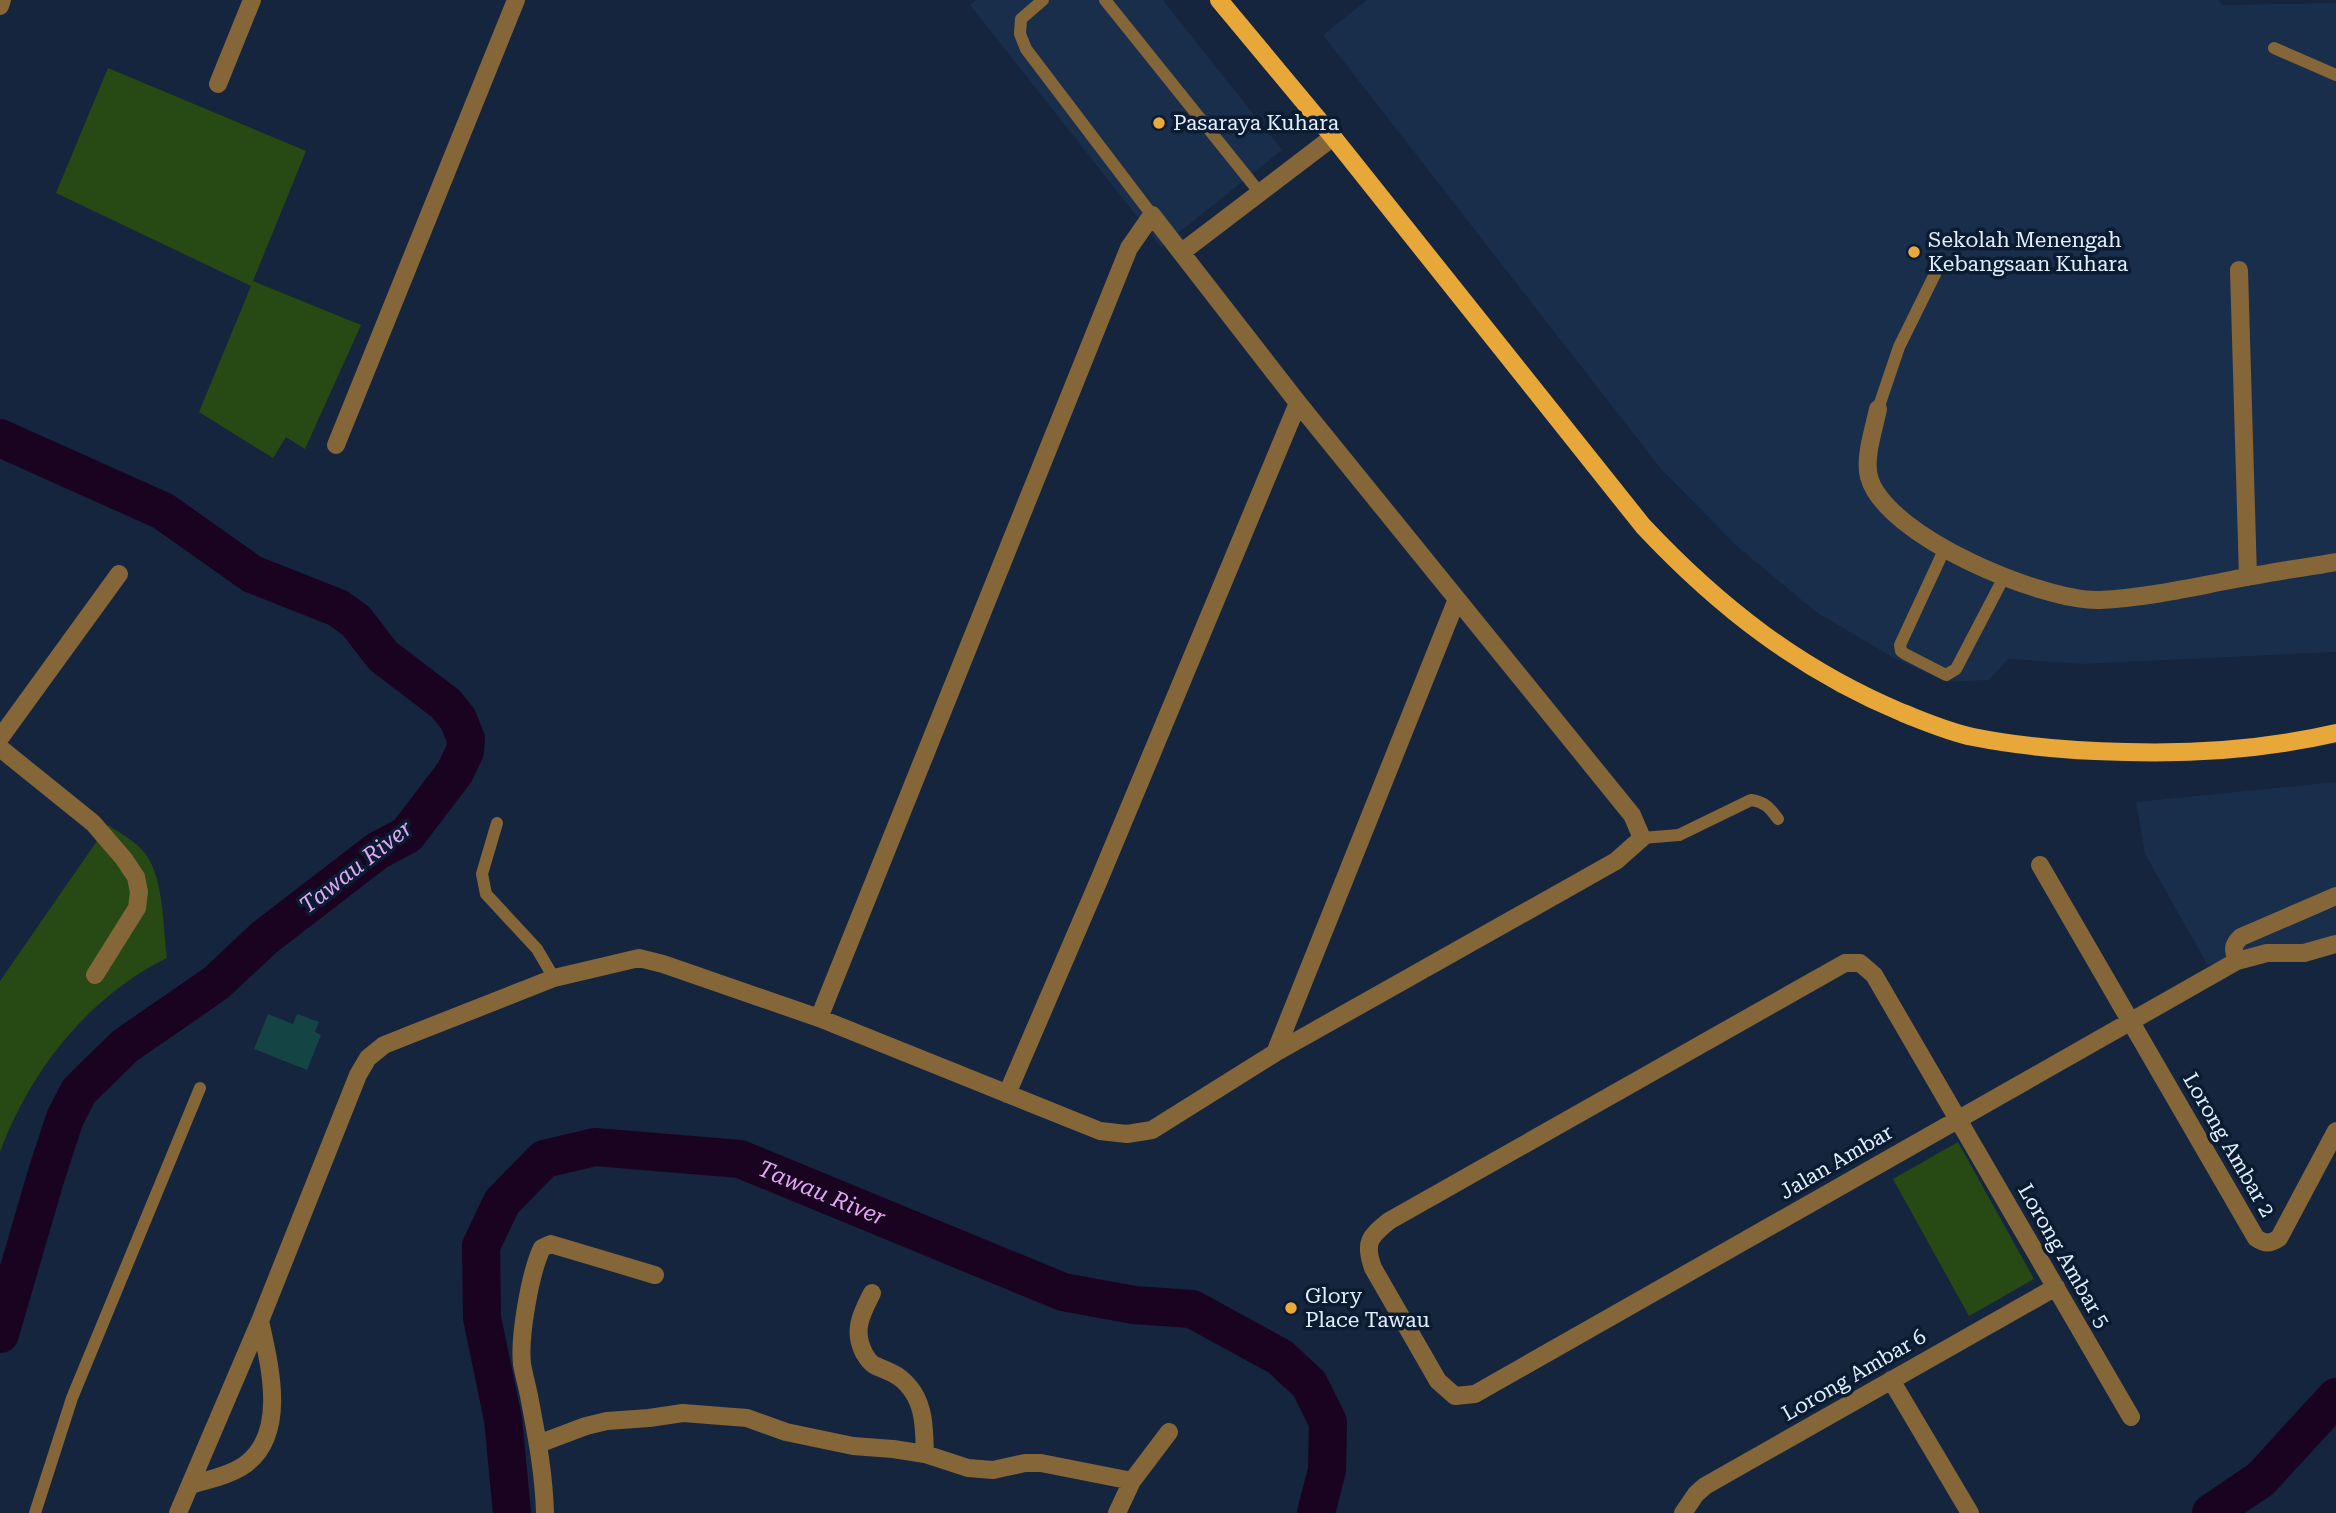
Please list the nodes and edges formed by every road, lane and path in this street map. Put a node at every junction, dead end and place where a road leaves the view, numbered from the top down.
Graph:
1 (2, 0) edge
2 (252, 0) edge
3 (516, 0) edge
4 (1043, 0) edge
5 (1105, 0) edge
6 (1219, 0) edge
7 (0, 6) edge
8 (2274, 48) dead end
9 (2336, 75) edge
10 (218, 84) dead end
11 (1333, 137) junction
12 (1260, 193) junction
13 (1152, 215) junction
14 (1182, 252) junction
15 (1937, 270) dead end
16 (2239, 270) dead end
17 (1298, 403) junction
18 (1878, 409) joint
19 (336, 445) dead end
20 (1945, 548) junction
21 (2336, 562) edge
22 (119, 574) dead end
23 (2248, 576) junction
24 (2004, 577) junction
25 (1457, 599) junction
26 (2336, 733) edge
27 (0, 738) edge
28 (2336, 740) edge
29 (2302, 741) junction
30 (0, 748) edge
31 (1778, 819) dead end
32 (497, 823) dead end
33 (1642, 838) junction
34 (2040, 865) dead end
35 (2336, 897) edge
36 (2336, 944) edge
37 (2237, 961) junction
38 (95, 975) dead end
39 (554, 978) junction
40 (819, 1018) junction
41 (2130, 1021) junction
42 (1275, 1053) junction
43 (200, 1088) dead end
44 (1006, 1094) junction
45 (1959, 1118) junction
46 (2336, 1130) edge
47 (655, 1275) dead end
48 (2056, 1287) junction
49 (872, 1293) dead end
50 (260, 1321) junction
51 (1891, 1380) junction
52 (1455, 1396) joint
53 (2131, 1417) dead end
54 (1169, 1432) dead end
55 (538, 1444) junction
56 (925, 1454) junction
57 (1132, 1481) junction
58 (190, 1485) junction
59 (35, 1513) edge
60 (178, 1513) edge
61 (545, 1513) edge
62 (1117, 1513) edge
63 (1683, 1513) edge
64 (1970, 1513) edge

1 - 7 street
2 - 10 street
3 - 19 street
4 - 13 lane
5 - 12 lane
6 - 11 main road
8 - 9 lane
11 - 12 street
11 - 29 main road
12 - 14 street
13 - 14 street
13 - 40 street
14 - 17 street
15 - 18 lane
16 - 23 street
17 - 25 street
17 - 44 street
18 - 20 street
20 - 24 street
20 - 24 lane
21 - 23 street
22 - 27 street
23 - 24 street
25 - 33 street
25 - 42 street
26 - 29 main road
28 - 29 main road
30 - 38 street
31 - 33 lane
32 - 39 lane
33 - 42 street
34 - 41 street
35 - 37 street
36 - 37 street, Jalan Ambar
37 - 41 street, Jalan Ambar
39 - 40 street
39 - 50 street
40 - 44 street
41 - 45 street, Jalan Ambar
41 - 46 street, Lorong Ambar 2
42 - 44 street
43 - 59 lane
45 - 48 street, Lorong Ambar 5
45 - 52 street, Jalan Ambar
45 - 52 street, Lorong Ambar 5
47 - 55 street
48 - 51 street, Lorong Ambar 6
48 - 53 street, Lorong Ambar 5
49 - 56 street
50 - 58 street
50 - 58 street
51 - 63 street, Lorong Ambar 6
51 - 64 street
54 - 57 street
55 - 56 street
55 - 61 street
56 - 57 street
57 - 62 street
58 - 60 street

